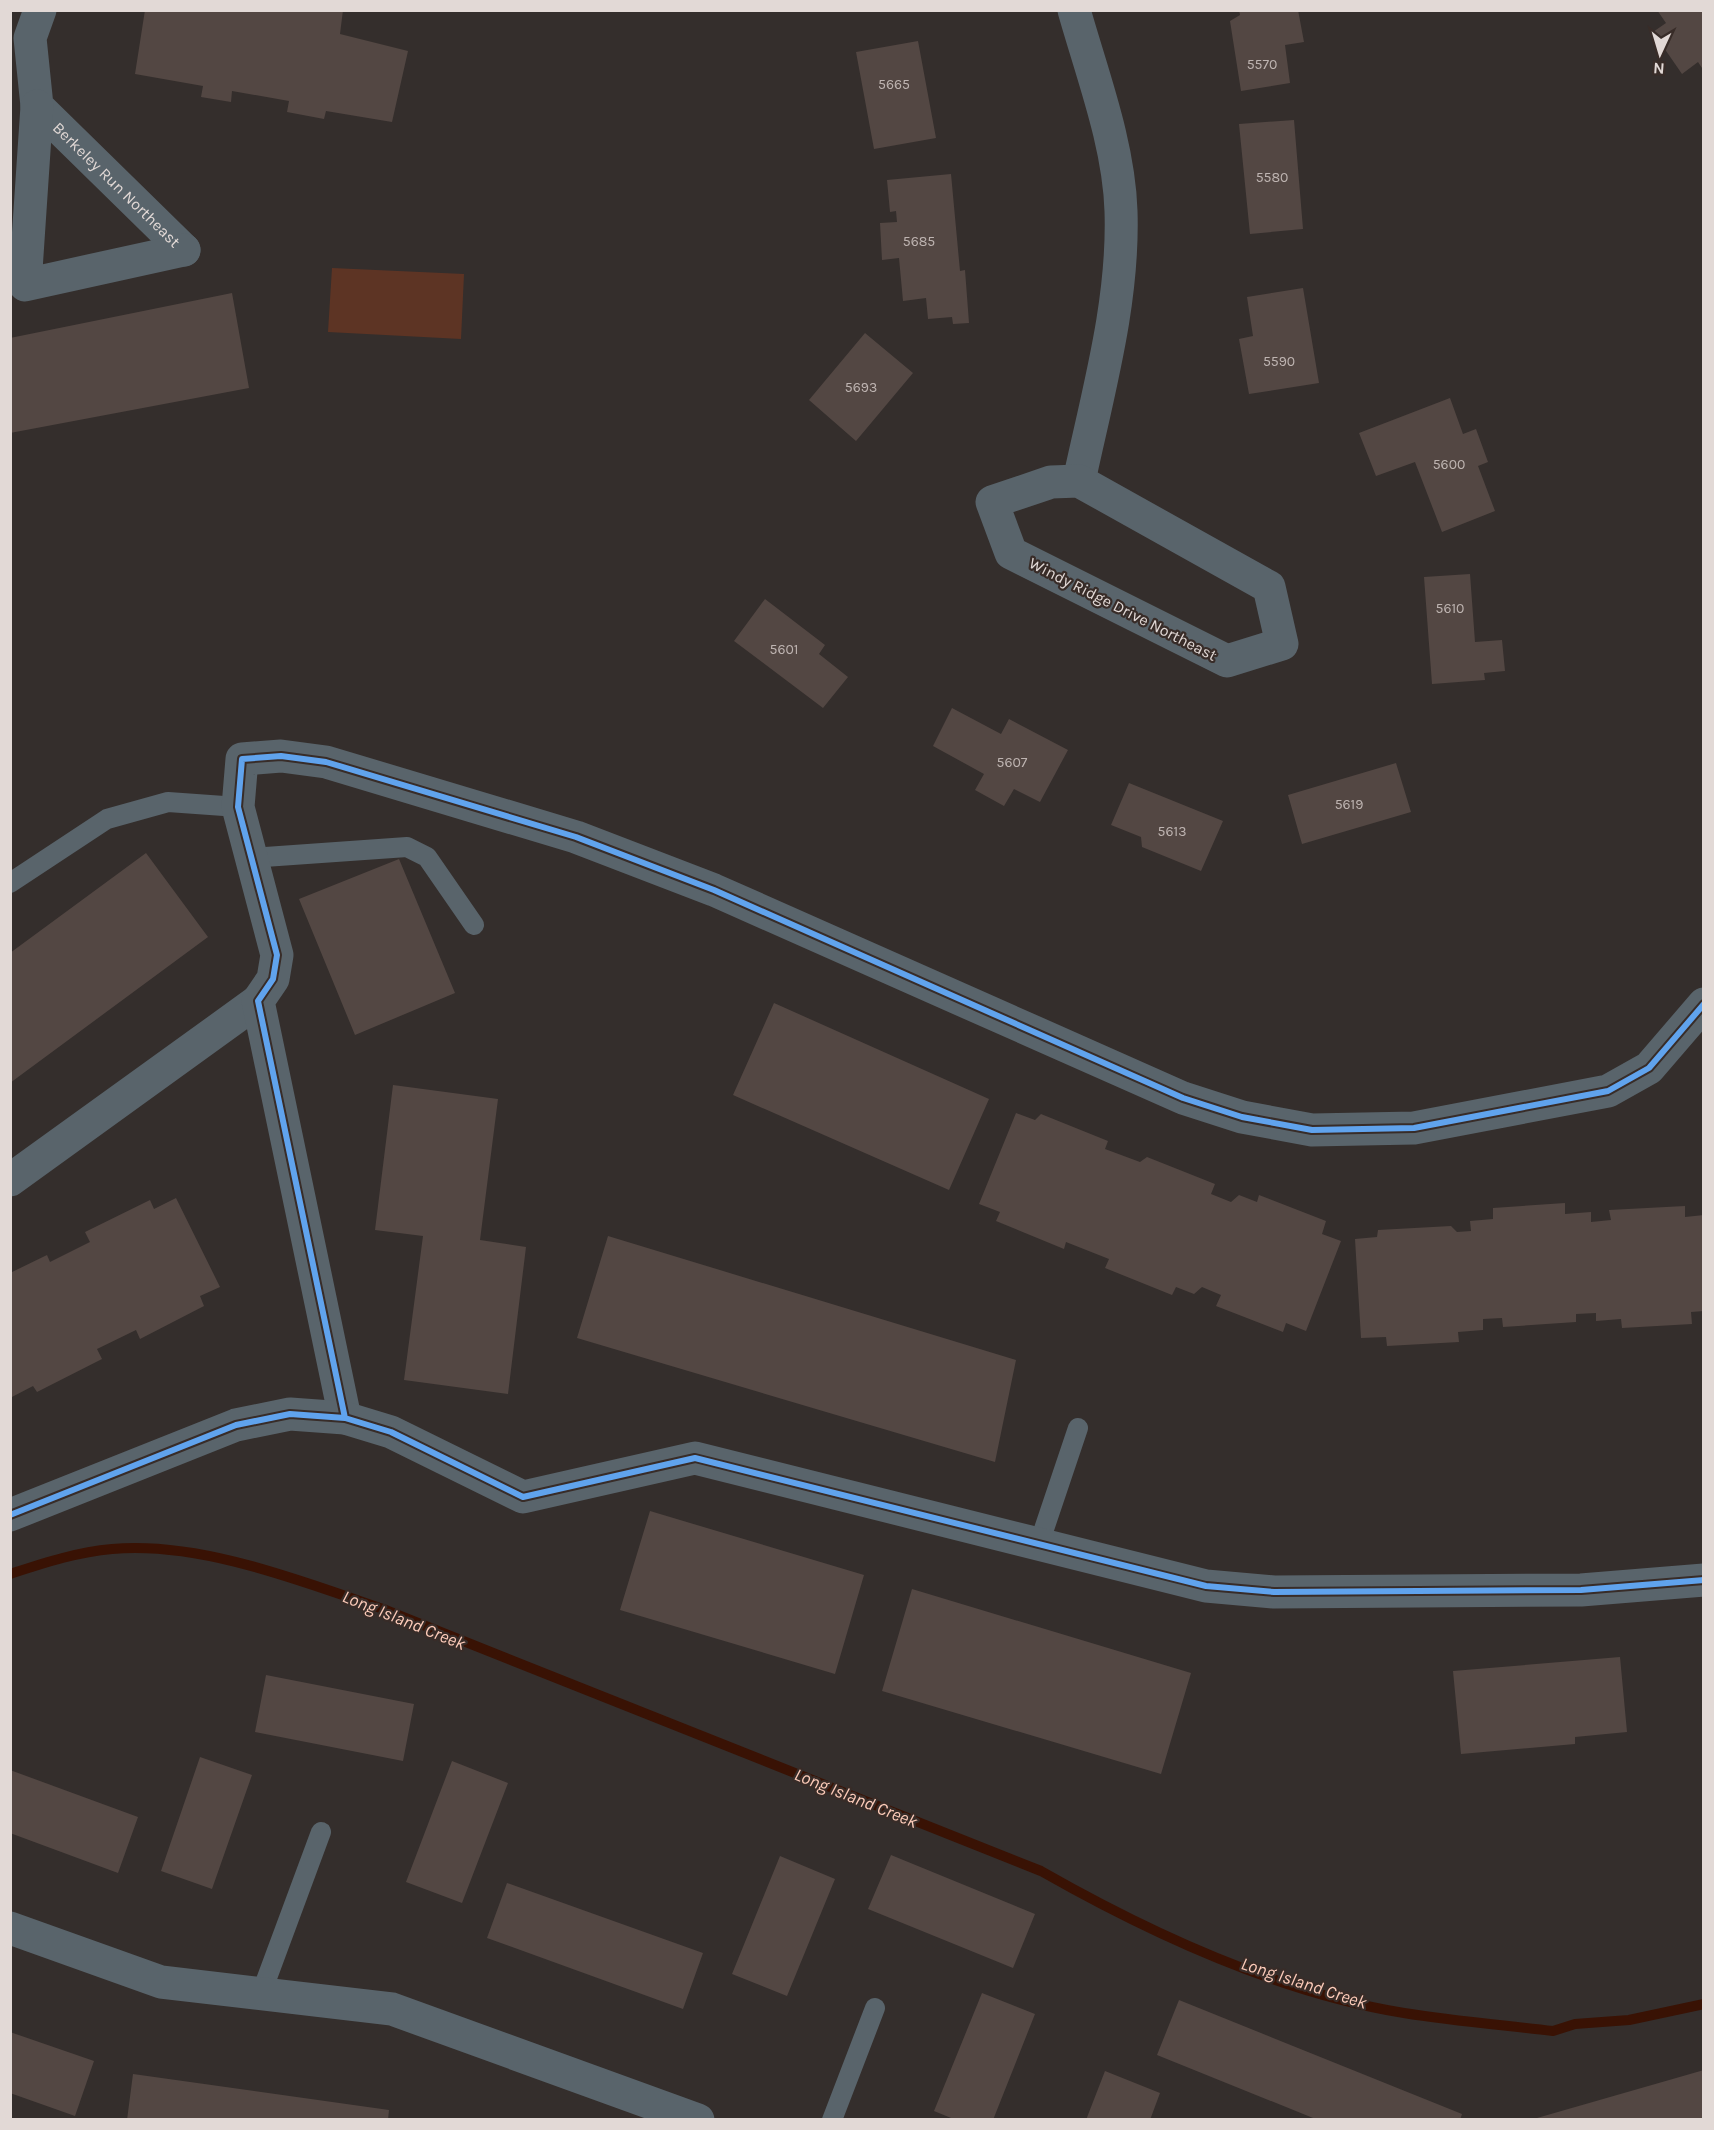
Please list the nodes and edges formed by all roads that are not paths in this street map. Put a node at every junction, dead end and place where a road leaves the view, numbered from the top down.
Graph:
1 (40, 10) edge
2 (1074, 10) edge
3 (38, 106) junction
4 (1079, 481) junction
5 (238, 807) junction
6 (251, 858) junction
7 (10, 883) edge
8 (474, 925) dead end
9 (258, 1001) junction
10 (1704, 1004) edge
11 (10, 1180) edge
12 (345, 1418) junction
13 (1078, 1428) dead end
14 (10, 1515) edge
15 (1039, 1544) junction
16 (1704, 1580) edge
17 (321, 1832) dead end
18 (10, 1928) edge
19 (261, 1994) junction
20 (875, 2008) dead end
21 (698, 2120) edge
22 (832, 2120) edge

1 - 3 street, Berkeley Run Northeast
2 - 4 street
3 - 3 street, Berkeley Run Northeast
4 - 4 street, Windy Ridge Drive Northeast
5 - 6 street
5 - 7 lane
5 - 10 street
6 - 8 lane
6 - 9 street
9 - 11 street
9 - 12 street
12 - 14 street
12 - 15 street
13 - 15 lane
15 - 16 street
17 - 19 lane
18 - 19 street
19 - 21 street
20 - 22 lane

